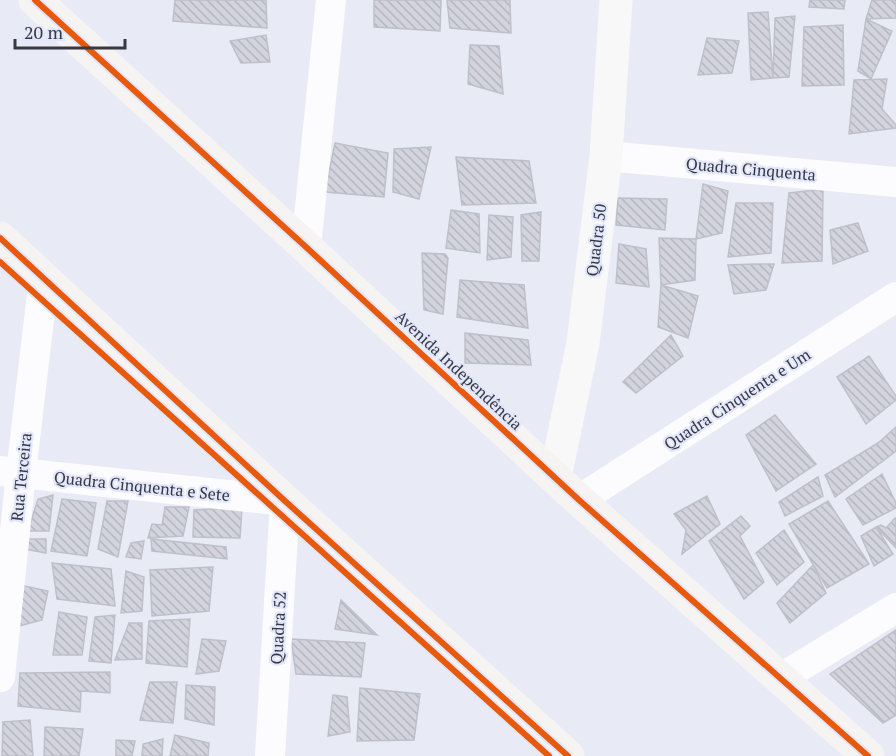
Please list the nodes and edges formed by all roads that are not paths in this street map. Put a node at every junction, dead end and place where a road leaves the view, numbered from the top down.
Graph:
1 (331, 0) edge
2 (616, 0) edge
3 (49, 6) edge
4 (606, 156) junction
5 (896, 182) edge
6 (0, 238) edge
7 (306, 247) junction
8 (44, 277) junction
9 (896, 297) edge
10 (10, 472) edge
11 (555, 477) junction
12 (579, 500) junction
13 (285, 501) junction
14 (896, 608) edge
15 (0, 677) edge
16 (781, 678) junction
17 (858, 751) edge
18 (270, 756) edge
19 (568, 756) edge

1 - 7 street
2 - 4 street, Quadra 50
3 - 7 main road, Avenida Independência
4 - 5 street, Quadra Cinquenta
4 - 11 street, Quadra 50
6 - 8 main road
7 - 11 main road, Avenida Independência
8 - 10 street, Rua Terceira
8 - 13 main road
9 - 12 street, Quadra Cinquenta e Um
10 - 13 street, Quadra Cinquenta e Sete
10 - 15 street, Rua Terceira
11 - 12 main road, Avenida Independência
12 - 16 main road, Avenida Independência
13 - 18 street, Quadra 52
13 - 19 main road
14 - 16 street
16 - 17 main road, Avenida Independência

